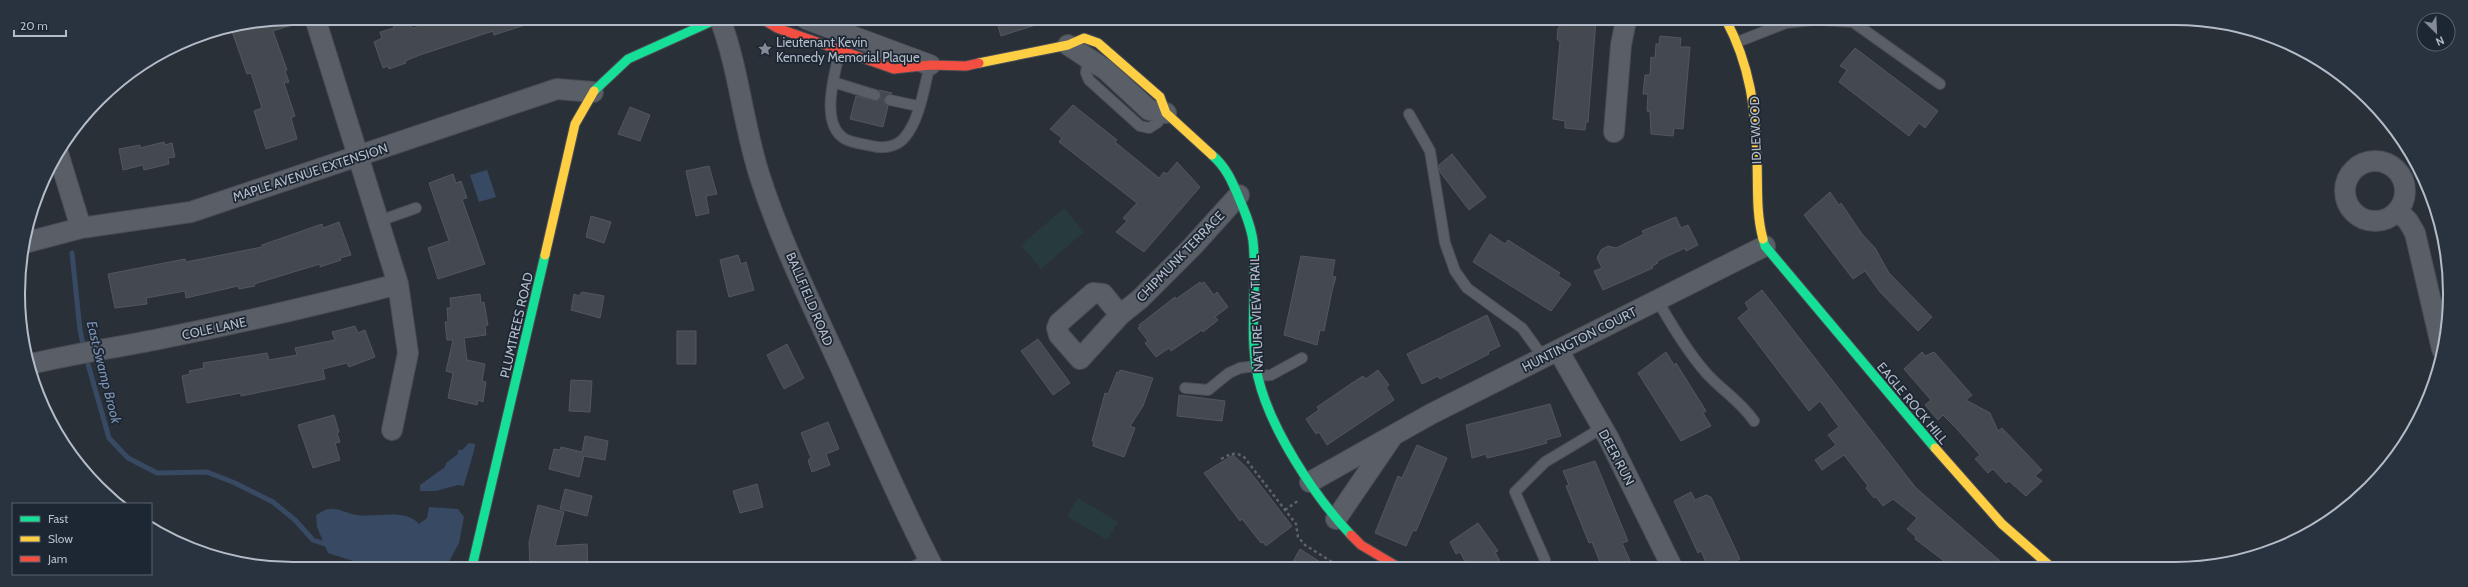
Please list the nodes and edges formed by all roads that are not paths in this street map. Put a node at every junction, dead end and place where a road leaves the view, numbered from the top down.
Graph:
1 (317, 25) edge
2 (702, 25) edge
3 (722, 25) edge
4 (772, 25) edge
5 (815, 25) edge
6 (1625, 25) edge
7 (1729, 25) edge
8 (1781, 25) edge
9 (1857, 25) edge
10 (1740, 41) junction
11 (841, 43) junction
12 (1068, 45) junction
13 (930, 65) junction
14 (833, 82) junction
15 (1940, 84) dead end
16 (593, 92) junction
17 (875, 95) dead end
18 (890, 100) dead end
19 (918, 106) junction
20 (1166, 113) junction
21 (1409, 114) dead end
22 (1614, 132) dead end
23 (359, 156) junction
24 (60, 160) edge
25 (1239, 195) junction
26 (416, 208) dead end
27 (2398, 211) dead end
28 (379, 221) junction
29 (81, 228) junction
30 (30, 241) edge
31 (1765, 246) junction
32 (398, 284) junction
33 (1657, 300) junction
34 (1120, 315) dead end
35 (2439, 338) edge
36 (1550, 354) junction
37 (1302, 358) dead end
38 (34, 363) edge
39 (1256, 366) junction
40 (1258, 376) junction
41 (1185, 388) dead end
42 (1754, 420) dead end
43 (1602, 428) junction
44 (392, 430) dead end
45 (1394, 434) junction
46 (1310, 482) junction
47 (1336, 519) junction
48 (1545, 560) dead end
49 (473, 562) edge
50 (923, 562) edge
51 (1390, 562) edge
52 (1669, 562) edge
53 (2046, 562) edge

1 - 23 street
2 - 16 street, PLUMTREES ROAD
3 - 50 street, BALLFIELD ROAD
4 - 11 street, NATURE VIEW TRAIL
5 - 11 street, NATURE VIEW TRAIL
6 - 22 street
7 - 10 street, IDLEWOOD
8 - 10 lane
9 - 15 lane
10 - 31 street, IDLEWOOD
11 - 13 street, NATURE VIEW TRAIL
11 - 14 lane
12 - 13 street, NATURE VIEW TRAIL
12 - 20 street, NATURE VIEW TRAIL
12 - 20 street, NATURE VIEW TRAIL
13 - 19 lane
14 - 17 lane
14 - 19 lane
16 - 23 street, MAPLE AVENUE EXTENSION
16 - 49 street, PLUMTREES ROAD
18 - 19 lane
20 - 25 street, NATURE VIEW TRAIL
21 - 36 lane
23 - 28 street
23 - 29 street, MAPLE AVENUE EXTENSION
24 - 29 street
25 - 34 street, CHIPMUNK TERRACE
25 - 39 street, NATURE VIEW TRAIL
26 - 28 lane
27 - 35 street
28 - 32 street
29 - 30 street, MAPLE AVENUE EXTENSION
31 - 33 street, HUNTINGTON COURT
31 - 53 street, EAGLE ROCK HILL
32 - 38 street, COLE LANE
32 - 44 street
33 - 36 street, HUNTINGTON COURT
33 - 42 lane
36 - 43 street, DEER RUN
36 - 45 street, HUNTINGTON COURT
37 - 40 lane
39 - 40 street, NATURE VIEW TRAIL
39 - 41 lane
40 - 46 street, NATURE VIEW TRAIL
43 - 48 lane
43 - 52 street, DEER RUN
45 - 46 street, HUNTINGTON COURT
45 - 47 street, HUNTINGTON COURT
46 - 47 street, NATURE VIEW TRAIL
47 - 51 street, NATURE VIEW TRAIL

